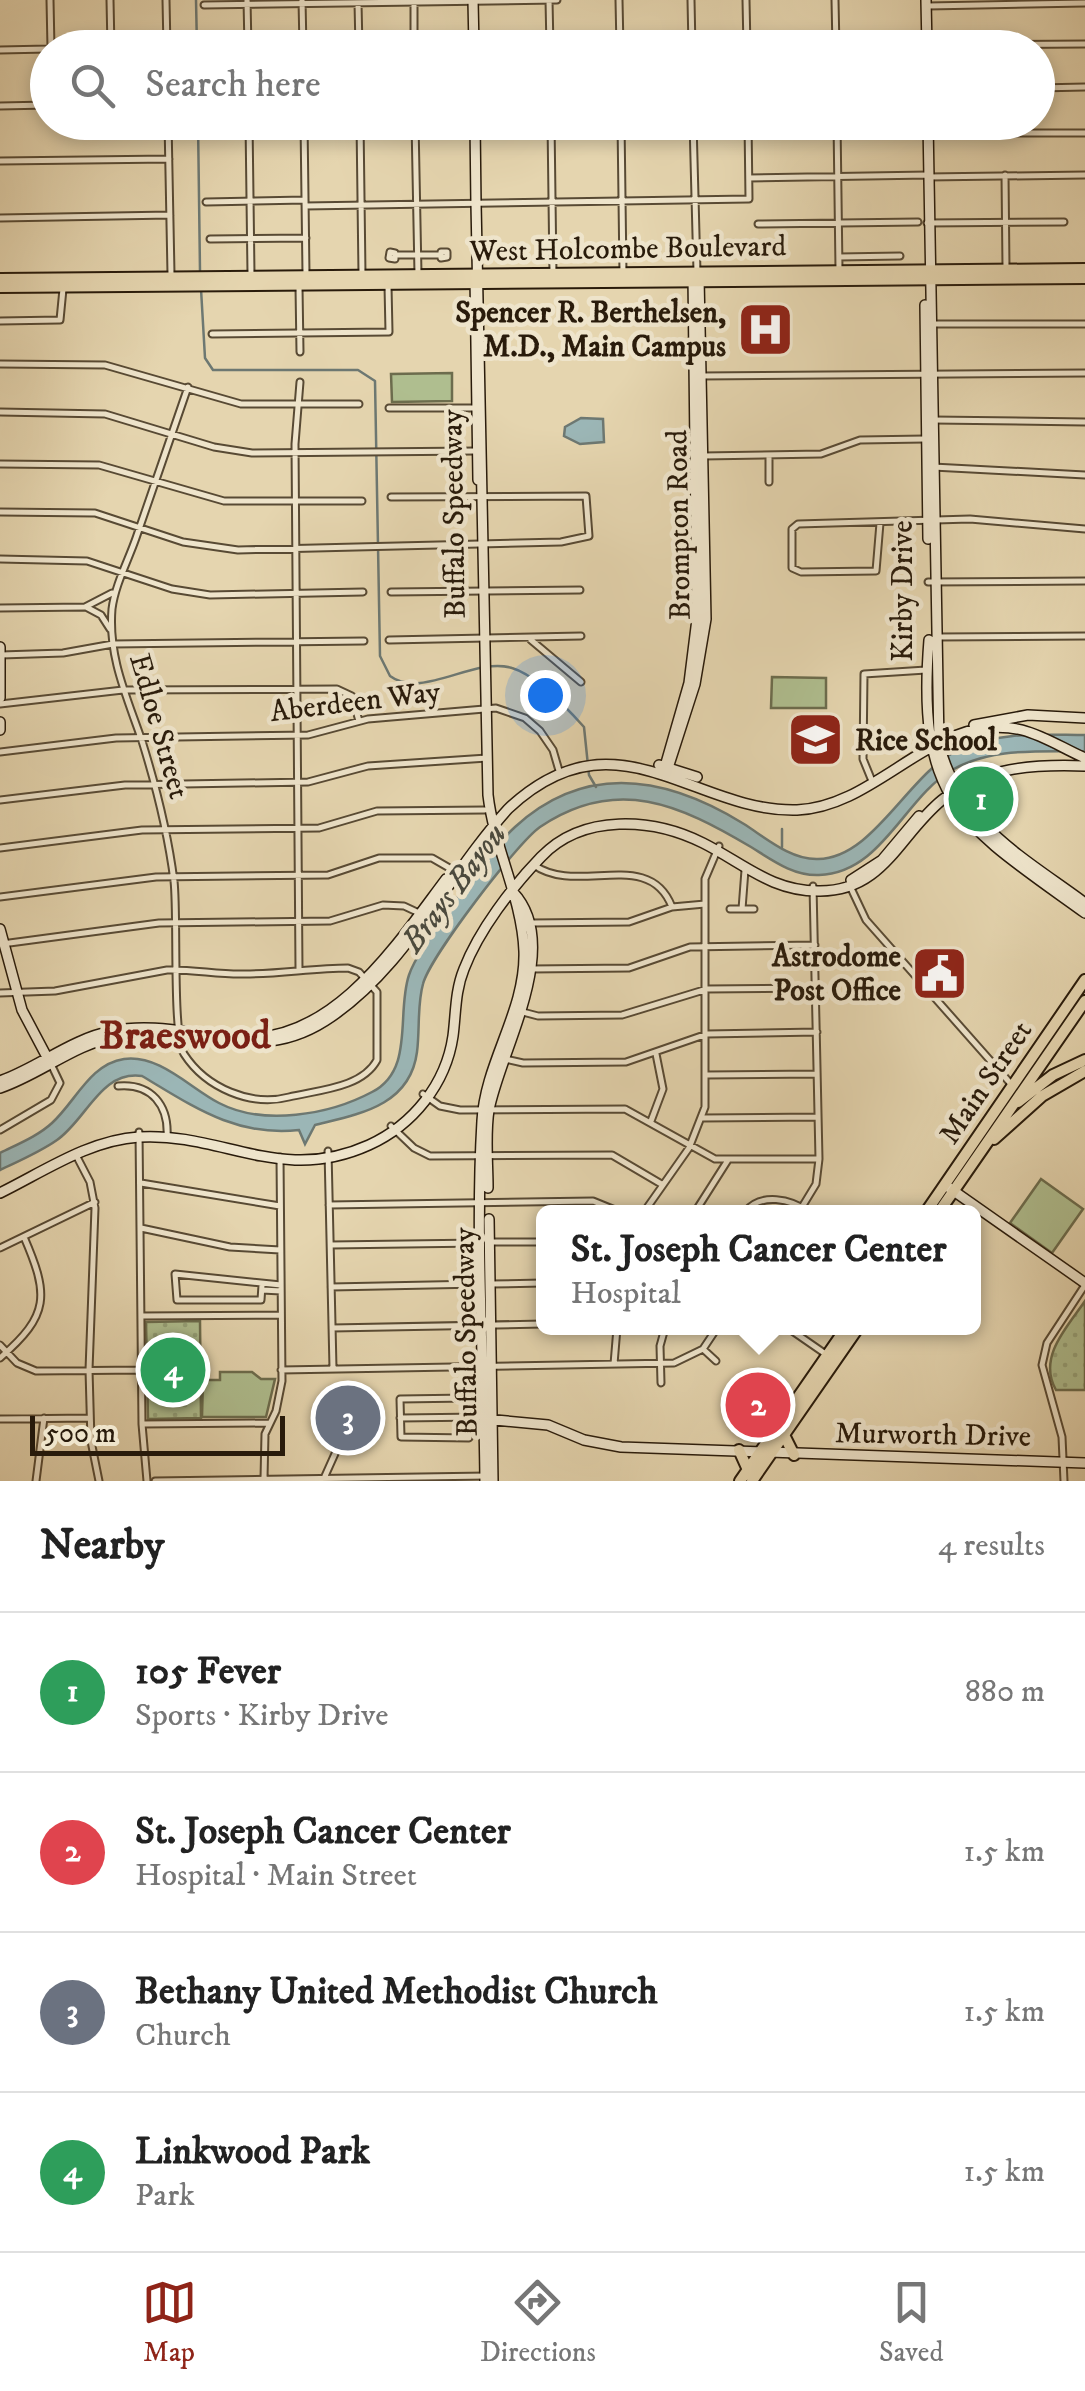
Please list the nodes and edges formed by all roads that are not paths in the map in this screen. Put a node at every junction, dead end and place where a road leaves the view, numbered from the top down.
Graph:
1 (50, 0) edge
2 (110, 0) edge
3 (166, 0) edge
4 (549, 0) edge
5 (557, 0) edge
6 (619, 0) edge
7 (692, 0) edge
8 (746, 0) edge
9 (835, 0) edge
10 (414, 1) edge
11 (473, 1) edge
12 (247, 2) edge
13 (302, 2) edge
14 (358, 2) edge
15 (1085, 2) edge
16 (926, 3) edge
17 (204, 5) dead end
18 (49, 30) edge
19 (110, 30) edge
20 (167, 30) edge
21 (248, 30) edge
22 (303, 30) edge
23 (358, 30) edge
24 (414, 30) edge
25 (474, 30) edge
26 (550, 30) edge
27 (620, 30) edge
28 (692, 30) edge
29 (747, 30) edge
30 (836, 30) edge
31 (926, 30) edge
32 (1055, 44) edge
33 (1085, 44) edge
34 (30, 49) edge
35 (0, 50) edge
36 (1055, 88) edge
37 (1085, 88) edge
38 (30, 105) edge
39 (0, 106) edge
40 (1055, 132) edge
41 (1085, 133) edge
42 (168, 140) edge
43 (249, 140) edge
44 (304, 140) edge
45 (360, 140) edge
46 (416, 140) edge
47 (475, 140) edge
48 (551, 140) edge
49 (621, 140) edge
50 (693, 140) edge
51 (748, 140) edge
52 (837, 140) edge
53 (928, 140) edge
54 (169, 158) junction
55 (0, 161) edge
56 (1085, 174) edge
57 (1005, 175) junction
58 (838, 176) junction
59 (928, 176) junction
60 (749, 178) junction
61 (694, 200) junction
62 (250, 201) junction
63 (622, 201) junction
64 (206, 202) dead end
65 (552, 202) junction
66 (305, 203) junction
67 (476, 203) junction
68 (417, 204) junction
69 (361, 205) junction
70 (170, 214) junction
71 (0, 218) edge
72 (839, 222) junction
73 (1005, 222) junction
74 (1064, 222) dead end
75 (925, 223) junction
76 (758, 224) dead end
77 (250, 238) junction
78 (306, 238) junction
79 (210, 239) dead end
80 (396, 255) dead end
81 (418, 255) junction
82 (440, 255) dead end
83 (900, 256) dead end
84 (839, 257) junction
85 (1085, 269) edge
86 (1006, 274) junction
87 (695, 275) junction
88 (928, 275) junction
89 (839, 276) junction
90 (621, 277) junction
91 (553, 278) junction
92 (1085, 278) edge
93 (0, 279) edge
94 (388, 279) junction
95 (418, 279) junction
96 (478, 279) junction
97 (253, 280) junction
98 (302, 280) junction
99 (362, 280) junction
100 (171, 281) junction
101 (77, 282) junction
102 (63, 286) junction
103 (0, 287) edge
104 (0, 321) edge
105 (928, 324) junction
106 (1085, 324) edge
107 (299, 333) junction
108 (212, 334) dead end
109 (479, 350) junction
110 (300, 352) dead end
111 (0, 364) edge
112 (1085, 373) edge
113 (929, 374) junction
114 (697, 376) junction
115 (300, 382) dead end
116 (188, 388) junction
117 (359, 404) dead end
118 (301, 405) junction
119 (389, 408) dead end
120 (477, 408) junction
121 (0, 412) edge
122 (930, 420) junction
123 (1085, 422) edge
124 (172, 433) junction
125 (930, 440) junction
126 (480, 452) junction
127 (295, 453) junction
128 (768, 455) junction
129 (699, 456) junction
130 (0, 464) edge
131 (930, 466) junction
132 (1085, 475) edge
133 (154, 482) junction
134 (768, 482) dead end
135 (481, 496) junction
136 (391, 497) dead end
137 (296, 501) junction
138 (362, 501) dead end
139 (0, 512) edge
140 (930, 518) junction
141 (880, 523) junction
142 (140, 527) junction
143 (1085, 529) edge
144 (481, 543) junction
145 (296, 550) junction
146 (0, 560) edge
147 (124, 572) junction
148 (1085, 581) edge
149 (931, 582) junction
150 (580, 590) dead end
151 (114, 591) junction
152 (363, 592) dead end
153 (391, 592) dead end
154 (482, 592) junction
155 (296, 596) junction
156 (85, 607) junction
157 (0, 608) edge
158 (111, 632) junction
159 (581, 636) dead end
160 (1085, 636) edge
161 (932, 637) junction
162 (528, 638) junction
163 (483, 639) junction
164 (390, 640) dead end
165 (364, 641) dead end
166 (297, 643) junction
167 (113, 644) junction
168 (0, 647) edge
169 (0, 656) edge
170 (926, 670) junction
171 (581, 682) dead end
172 (297, 689) junction
173 (122, 690) junction
174 (934, 690) junction
175 (0, 701) edge
176 (484, 708) junction
177 (1085, 718) edge
178 (358, 721) junction
179 (0, 722) edge
180 (0, 730) edge
181 (298, 736) junction
182 (140, 738) junction
183 (936, 747) junction
184 (0, 752) edge
185 (485, 758) junction
186 (1084, 760) edge
187 (666, 770) junction
188 (560, 774) junction
189 (873, 781) junction
190 (298, 782) junction
191 (154, 784) junction
192 (949, 788) junction
193 (0, 800) edge
194 (503, 807) junction
195 (487, 808) junction
196 (492, 824) junction
197 (298, 828) junction
198 (166, 830) junction
199 (483, 840) junction
200 (497, 841) junction
201 (0, 848) edge
202 (718, 848) junction
203 (534, 865) junction
204 (744, 870) junction
205 (456, 871) junction
206 (507, 871) junction
207 (521, 874) junction
208 (174, 876) junction
209 (298, 876) junction
210 (849, 884) junction
211 (512, 889) junction
212 (814, 889) junction
213 (1059, 890) junction
214 (0, 897) edge
215 (705, 904) junction
216 (1085, 904) edge
217 (508, 906) junction
218 (672, 908) junction
219 (730, 909) dead end
220 (742, 909) junction
221 (754, 909) dead end
222 (1085, 914) edge
223 (423, 915) junction
224 (178, 922) junction
225 (299, 922) junction
226 (524, 923) junction
227 (0, 928) edge
228 (2, 944) edge
229 (814, 945) junction
230 (706, 946) junction
231 (299, 968) junction
232 (180, 970) junction
233 (526, 970) junction
234 (367, 980) junction
235 (1085, 980) edge
236 (816, 988) junction
237 (706, 989) junction
238 (16, 992) junction
239 (0, 993) edge
240 (1085, 1006) edge
241 (518, 1011) junction
242 (178, 1032) junction
243 (816, 1032) junction
244 (708, 1034) junction
245 (656, 1054) junction
246 (501, 1058) junction
247 (1085, 1060) edge
248 (50, 1061) junction
249 (1085, 1071) edge
250 (817, 1074) junction
251 (707, 1075) junction
252 (0, 1084) edge
253 (118, 1086) dead end
254 (1017, 1088) junction
255 (1039, 1092) junction
256 (425, 1096) junction
257 (486, 1110) junction
258 (1006, 1112) junction
259 (818, 1117) junction
260 (702, 1118) junction
261 (651, 1121) junction
262 (393, 1128) junction
263 (0, 1130) edge
264 (982, 1131) junction
265 (140, 1134) junction
266 (167, 1135) junction
267 (985, 1144) junction
268 (689, 1148) junction
269 (75, 1153) junction
270 (328, 1154) junction
271 (280, 1157) junction
272 (485, 1157) junction
273 (819, 1158) junction
274 (728, 1160) junction
275 (140, 1183) junction
276 (663, 1185) junction
277 (950, 1188) junction
278 (0, 1190) edge
279 (95, 1202) junction
280 (486, 1202) junction
281 (329, 1205) junction
282 (603, 1205) edge
283 (649, 1205) edge
284 (699, 1205) edge
285 (756, 1205) edge
286 (795, 1205) edge
287 (804, 1205) edge
288 (933, 1205) edge
289 (942, 1205) edge
290 (974, 1205) edge
291 (280, 1206) junction
292 (981, 1210) edge
293 (140, 1228) junction
294 (24, 1237) junction
295 (486, 1242) junction
296 (536, 1242) edge
297 (330, 1245) junction
298 (0, 1248) edge
299 (280, 1250) junction
300 (536, 1283) edge
301 (486, 1284) junction
302 (1085, 1284) edge
303 (331, 1287) junction
304 (262, 1288) junction
305 (281, 1288) junction
306 (281, 1315) junction
307 (141, 1316) junction
308 (487, 1324) junction
309 (536, 1324) edge
310 (332, 1328) junction
311 (616, 1335) edge
312 (665, 1335) edge
313 (712, 1335) edge
314 (798, 1335) edge
315 (842, 1335) edge
316 (852, 1335) edge
317 (0, 1345) edge
318 (703, 1349) junction
319 (6, 1352) junction
320 (0, 1358) edge
321 (831, 1358) junction
322 (716, 1361) dead end
323 (614, 1364) junction
324 (660, 1364) junction
325 (487, 1366) junction
326 (333, 1369) junction
327 (89, 1370) junction
328 (142, 1370) junction
329 (281, 1370) junction
330 (661, 1383) dead end
331 (44, 1418) junction
332 (90, 1418) junction
333 (400, 1418) junction
334 (468, 1418) junction
335 (0, 1419) edge
336 (488, 1419) junction
337 (270, 1423) junction
338 (142, 1424) junction
339 (784, 1435) junction
340 (338, 1447) dead end
341 (740, 1450) junction
342 (766, 1453) junction
343 (794, 1456) junction
344 (1064, 1462) junction
345 (1085, 1463) edge
346 (750, 1476) edge
347 (324, 1479) edge
348 (489, 1479) edge
349 (264, 1480) edge
350 (36, 1481) edge
351 (99, 1481) edge
352 (147, 1481) edge
353 (155, 1481) edge
354 (740, 1481) edge
355 (1064, 1481) edge

1 - 18 street
2 - 19 street
3 - 20 street
4 - 5 street
4 - 11 street
4 - 26 street
6 - 27 street
7 - 28 street
8 - 29 street
9 - 30 street
10 - 11 street
10 - 14 street
10 - 24 street
11 - 25 main road
12 - 13 street
12 - 17 street
12 - 21 street
13 - 14 street
13 - 22 street
14 - 23 street
15 - 16 street
16 - 31 main road
32 - 33 street
34 - 35 street
36 - 37 street
38 - 39 street
40 - 41 street
42 - 54 street
43 - 62 street
44 - 66 street
45 - 69 street
46 - 68 street
47 - 67 main road, Buffalo Speedway
48 - 65 street
49 - 63 street
50 - 61 street, Brompton Road
51 - 60 street
52 - 58 street
53 - 59 main road, Kirby Drive
54 - 55 street
54 - 70 street
56 - 57 street
57 - 59 street
57 - 73 street
58 - 59 street
58 - 60 street
58 - 72 street
59 - 75 main road, Kirby Drive
60 - 61 street
61 - 63 street
61 - 87 street, Brompton Road
62 - 64 street
62 - 66 street
62 - 77 street
63 - 65 street
63 - 90 street
65 - 67 street
65 - 91 street
66 - 69 street
66 - 78 street
67 - 68 street
67 - 96 main road, Buffalo Speedway
68 - 69 street
68 - 81 street
69 - 99 street
70 - 71 street
70 - 100 street
72 - 75 street
72 - 76 street
72 - 84 street
73 - 74 street
73 - 75 street
73 - 86 street
75 - 88 main road, Kirby Drive
77 - 78 street
77 - 79 street
77 - 97 street
78 - 98 street
80 - 81 street
81 - 82 street
81 - 95 street
83 - 84 street
84 - 89 street
85 - 86 main road, West Holcombe Boulevard
86 - 88 main road, West Holcombe Boulevard
86 - 92 main road, West Holcombe Boulevard
87 - 89 main road, West Holcombe Boulevard
87 - 90 main road, West Holcombe Boulevard
87 - 114 main road, Brompton Road
88 - 89 main road, West Holcombe Boulevard
88 - 105 main road, Kirby Drive
90 - 91 main road, West Holcombe Boulevard
91 - 96 main road, West Holcombe Boulevard
93 - 101 main road
94 - 95 main road, West Holcombe Boulevard
94 - 99 main road, West Holcombe Boulevard
94 - 107 street
95 - 96 main road, West Holcombe Boulevard
96 - 109 main road, Buffalo Speedway
97 - 98 main road, West Holcombe Boulevard
97 - 100 main road, West Holcombe Boulevard
98 - 99 main road, West Holcombe Boulevard
98 - 107 street
100 - 101 main road, West Holcombe Boulevard
101 - 102 main road
102 - 103 main road
102 - 104 street
105 - 106 street
105 - 113 main road, Kirby Drive
107 - 108 street
107 - 110 street
109 - 120 main road, Buffalo Speedway
109 - 126 main road, Buffalo Speedway
111 - 116 street
112 - 113 street
113 - 114 street
113 - 122 main road, Kirby Drive
114 - 129 main road, Brompton Road
115 - 118 street
116 - 118 street
116 - 124 street, Edloe Street
117 - 118 street
118 - 127 street
119 - 120 street
120 - 126 main road, Buffalo Speedway
121 - 124 street
122 - 123 street
122 - 125 main road, Kirby Drive
124 - 127 street
124 - 133 street, Edloe Street
125 - 128 street
125 - 131 main road, Kirby Drive
126 - 127 street
126 - 135 main road, Buffalo Speedway
127 - 137 street
128 - 129 street
128 - 134 street
129 - 187 main road, Brompton Road
130 - 133 street
131 - 132 street
131 - 140 main road, Kirby Drive
133 - 137 street
133 - 142 street, Edloe Street
135 - 136 street
135 - 144 main road, Buffalo Speedway
135 - 144 street
137 - 138 street
137 - 145 street
139 - 142 street
140 - 141 street
140 - 143 street
140 - 149 main road, Kirby Drive
141 - 141 street
142 - 145 street
142 - 147 street, Edloe Street
144 - 145 street
144 - 154 main road, Buffalo Speedway
145 - 155 street
146 - 147 street
147 - 151 street, Edloe Street
147 - 155 street
148 - 149 street
149 - 161 main road, Kirby Drive
150 - 154 street
151 - 156 street
151 - 158 street, Edloe Street
152 - 155 street
153 - 154 street
154 - 163 main road, Buffalo Speedway
155 - 166 street
156 - 157 street
156 - 158 street
158 - 167 street, Edloe Street
159 - 162 street
160 - 161 street
161 - 170 main road, Kirby Drive
161 - 174 main road, Kirby Drive
162 - 163 street
162 - 171 street
163 - 164 street
163 - 176 main road, Buffalo Speedway
165 - 166 street
166 - 167 street
166 - 172 street
167 - 169 street
167 - 173 street, Edloe Street
168 - 169 main road
169 - 175 main road
170 - 174 main road
170 - 183 main road, Kirby Drive
170 - 189 street
172 - 173 street
172 - 178 street
172 - 181 street
173 - 175 street
173 - 182 street, Edloe Street
174 - 183 main road, Kirby Drive
176 - 178 street, Aberdeen Way
176 - 185 main road, Buffalo Speedway
176 - 188 street, Aberdeen Way
177 - 183 main road
178 - 181 street, Aberdeen Way
179 - 180 main road
181 - 182 street, Aberdeen Way
181 - 190 street
182 - 184 street, Aberdeen Way
182 - 191 street, Edloe Street
183 - 186 main road
183 - 189 main road
183 - 192 main road, Kirby Drive
185 - 190 street
185 - 195 main road, Buffalo Speedway
186 - 192 main road
187 - 188 main road
187 - 189 main road
188 - 194 main road
188 - 196 main road
190 - 191 street
190 - 197 street
191 - 193 street
191 - 198 street, Edloe Street
192 - 210 main road
192 - 213 main road, Kirby Drive
194 - 195 main road
194 - 196 main road
195 - 196 main road, Buffalo Speedway
195 - 197 street
196 - 199 main road
196 - 200 main road, Buffalo Speedway
196 - 205 main road
197 - 198 street
197 - 209 street
198 - 201 street
198 - 208 street, Edloe Street
199 - 200 main road
199 - 205 main road
200 - 206 main road, Buffalo Speedway
202 - 203 main road
202 - 204 main road
202 - 207 main road
202 - 212 main road
202 - 215 street
203 - 211 main road
203 - 218 street
204 - 212 main road
204 - 220 street
205 - 209 street
205 - 223 main road
206 - 207 main road
206 - 211 main road, Buffalo Speedway
207 - 211 main road
208 - 209 street
208 - 214 street
208 - 224 street, Edloe Street
209 - 225 street
210 - 212 main road
210 - 254 street
211 - 217 main road
211 - 226 main road, Buffalo Speedway
211 - 256 main road
212 - 229 street
213 - 216 main road, Kirby Drive
213 - 222 main road, Kirby Drive
215 - 218 street
215 - 230 street
217 - 226 main road, Buffalo Speedway
217 - 256 main road
218 - 226 street
219 - 220 street
220 - 221 street
223 - 225 street
223 - 234 main road
224 - 225 street
224 - 228 street
224 - 232 street, Edloe Street
225 - 231 street
226 - 233 main road, Buffalo Speedway
227 - 228 main road
228 - 238 main road
229 - 230 street
229 - 236 street
230 - 233 street
230 - 237 street
231 - 232 street
231 - 234 street
232 - 238 street
232 - 242 street, Edloe Street
233 - 241 main road, Buffalo Speedway
234 - 242 main road
234 - 242 street
235 - 254 main road, Main Street
236 - 237 street
236 - 243 street
237 - 241 street
237 - 244 street
238 - 239 street
238 - 248 main road
240 - 254 main road, Main Street
241 - 246 main road, Buffalo Speedway
242 - 248 main road
243 - 244 street
243 - 250 street
244 - 245 street
244 - 251 street
245 - 246 street
245 - 261 street
246 - 257 main road, Buffalo Speedway
247 - 255 main road
248 - 252 main road
248 - 263 street
249 - 255 main road
250 - 251 street
250 - 259 street
251 - 260 street
253 - 266 street
254 - 258 main road, Main Street
254 - 264 main road, Main Street
255 - 258 main road
255 - 267 main road
256 - 257 street
256 - 262 main road
257 - 261 street
257 - 272 main road, Buffalo Speedway
258 - 264 main road
258 - 267 main road, Main Street
259 - 260 street
259 - 273 street
260 - 268 street
261 - 268 street
262 - 270 main road
262 - 272 street
264 - 277 main road, Main Street
265 - 266 main road
265 - 269 main road
265 - 275 street
266 - 271 main road
267 - 277 main road, Main Street
268 - 274 street
268 - 276 street
269 - 278 main road
269 - 279 street
270 - 271 main road
270 - 281 street
271 - 291 street
272 - 276 street
272 - 280 main road, Buffalo Speedway
273 - 274 street
273 - 287 street
274 - 284 street
275 - 291 street
275 - 293 street
276 - 283 street
277 - 288 main road, Main Street
277 - 289 main road, Main Street
277 - 290 main road
279 - 294 street
279 - 327 street
280 - 281 street
280 - 282 street
280 - 295 main road, Buffalo Speedway
281 - 297 street
285 - 286 street
291 - 299 street
292 - 302 main road
293 - 299 street
293 - 307 street
294 - 298 street
294 - 319 street
295 - 296 street
295 - 297 street
295 - 301 main road, Buffalo Speedway
297 - 303 street
299 - 305 street
300 - 301 street
301 - 303 street
301 - 308 main road, Buffalo Speedway
302 - 344 street
303 - 310 street
304 - 304 street
304 - 305 street
305 - 306 street
306 - 307 street
306 - 329 street
307 - 328 street
308 - 309 street
308 - 310 street
308 - 325 main road, Buffalo Speedway
310 - 326 street
311 - 323 street
312 - 324 street
313 - 318 street
314 - 321 street
315 - 321 main road
316 - 321 main road
317 - 319 street
318 - 322 street
318 - 324 street
319 - 320 street
319 - 327 street
321 - 339 main road
321 - 342 main road
323 - 324 street
323 - 325 street
324 - 330 street
325 - 326 street
325 - 336 main road, Buffalo Speedway
326 - 329 street
327 - 328 street
327 - 332 street
328 - 338 street
329 - 337 street
331 - 332 street
331 - 335 street
331 - 350 street
332 - 351 street
333 - 334 street
333 - 334 street
333 - 334 street
334 - 336 street
336 - 341 main road, Murworth Drive
336 - 348 main road, Buffalo Speedway
337 - 338 street
337 - 349 street
338 - 352 street
339 - 342 main road
339 - 343 main road
340 - 347 street
341 - 342 main road, Murworth Drive
341 - 346 main road
342 - 343 main road, Murworth Drive
342 - 346 main road
343 - 344 main road, Murworth Drive
344 - 345 main road, Murworth Drive
344 - 355 street
346 - 354 main road
347 - 348 street
347 - 349 street
349 - 353 street

